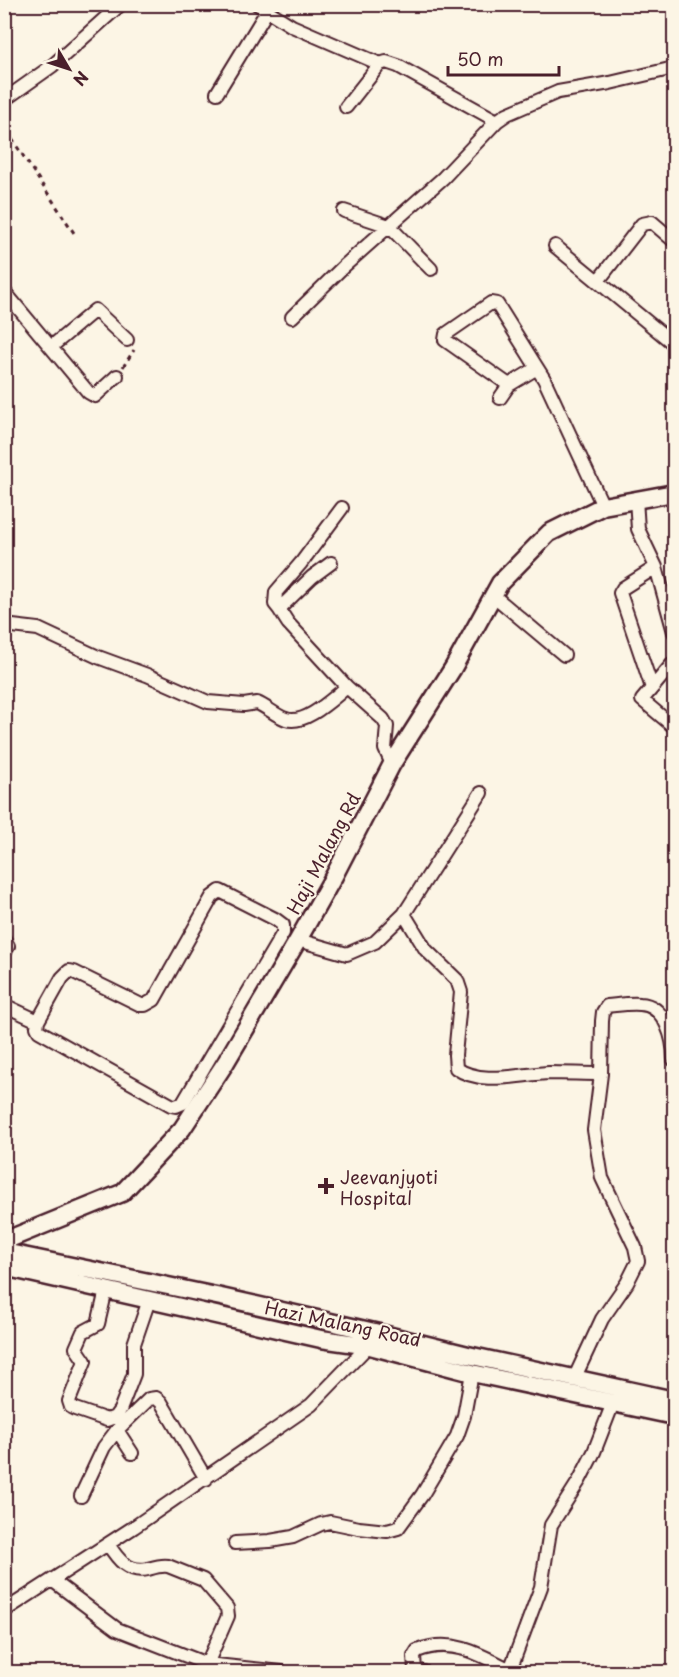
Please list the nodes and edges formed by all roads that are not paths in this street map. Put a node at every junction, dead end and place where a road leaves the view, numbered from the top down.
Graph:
1 (121, 4) edge
2 (262, 8) edge
3 (380, 64) junction
4 (675, 68) edge
5 (217, 93) dead end
6 (4, 100) edge
7 (346, 107) dead end
8 (496, 121) junction
9 (344, 212) dead end
10 (389, 226) junction
11 (675, 241) edge
12 (555, 246) dead end
13 (431, 268) dead end
14 (598, 281) junction
15 (4, 291) edge
16 (292, 317) dead end
17 (127, 340) road end
18 (675, 344) edge
19 (51, 347) junction
20 (537, 368) junction
21 (117, 376) road end
22 (509, 385) junction
23 (500, 398) dead end
24 (675, 493) edge
25 (636, 499) junction
26 (603, 506) junction
27 (342, 508) dead end
28 (331, 563) dead end
29 (656, 567) junction
30 (494, 596) junction
31 (279, 609) junction
32 (4, 625) edge
33 (675, 632) edge
34 (564, 655) dead end
35 (675, 662) edge
36 (347, 687) junction
37 (652, 688) junction
38 (675, 727) edge
39 (392, 764) junction
40 (481, 793) dead end
41 (404, 914) junction
42 (4, 939) edge
43 (298, 939) junction
44 (4, 954) edge
45 (4, 1005) edge
46 (38, 1021) junction
47 (675, 1060) edge
48 (602, 1074) junction
49 (6, 1256) edge
50 (106, 1290) junction
51 (148, 1300) junction
52 (284, 1311) junction
53 (279, 1330) junction
54 (374, 1339) junction
55 (472, 1373) junction
56 (574, 1379) junction
57 (675, 1400) edge
58 (613, 1403) junction
59 (675, 1416) edge
60 (117, 1430) junction
61 (132, 1453) dead end
62 (206, 1479) junction
63 (81, 1496) dead end
64 (235, 1543) dead end
65 (108, 1545) junction
66 (52, 1580) junction
67 (4, 1611) edge
68 (207, 1664) junction
69 (511, 1671) edge
70 (265, 1672) edge
71 (282, 1672) edge
72 (424, 1672) edge

1 - 6 street
2 - 3 street
2 - 5 street
3 - 7 street
3 - 8 street
4 - 8 street
8 - 10 street
9 - 10 street
10 - 13 street
10 - 16 street
11 - 14 street
12 - 14 street
14 - 18 street
15 - 19 street
17 - 19 street
19 - 21 street
20 - 22 street
20 - 22 street
20 - 26 street
22 - 23 street
24 - 25 main road, Haji Malang Rd
25 - 26 main road, Haji Malang Rd
25 - 29 street
26 - 30 main road, Haji Malang Rd
27 - 31 street
28 - 31 street
29 - 33 street
29 - 37 street
30 - 34 street
30 - 39 main road, Haji Malang Rd
31 - 36 street
32 - 36 street
35 - 37 street
36 - 39 street
37 - 38 street
39 - 43 main road, Haji Malang Rd
40 - 41 street
41 - 43 street
41 - 48 street
42 - 44 street
43 - 49 main road, Haji Malang Rd
45 - 46 street
46 - 46 street
47 - 48 street
48 - 56 street
49 - 50 main road, Hazi Malang Road
49 - 52 main road, Hazi Malang Road
50 - 51 main road, Hazi Malang Road
50 - 51 street
51 - 53 main road, Hazi Malang Road
52 - 53 main road
52 - 54 main road, Hazi Malang Road
53 - 54 main road, Hazi Malang Road
54 - 55 main road, Hazi Malang Road
54 - 56 main road, Hazi Malang Road
54 - 62 street
55 - 58 main road, Hazi Malang Road
55 - 64 street
56 - 57 main road, Hazi Malang Road
58 - 59 main road, Hazi Malang Road
58 - 69 street
60 - 61 street
60 - 62 street
60 - 63 street
62 - 65 street
65 - 66 street
65 - 68 street
66 - 67 street
66 - 68 street
68 - 70 street
69 - 72 street
70 - 71 street

